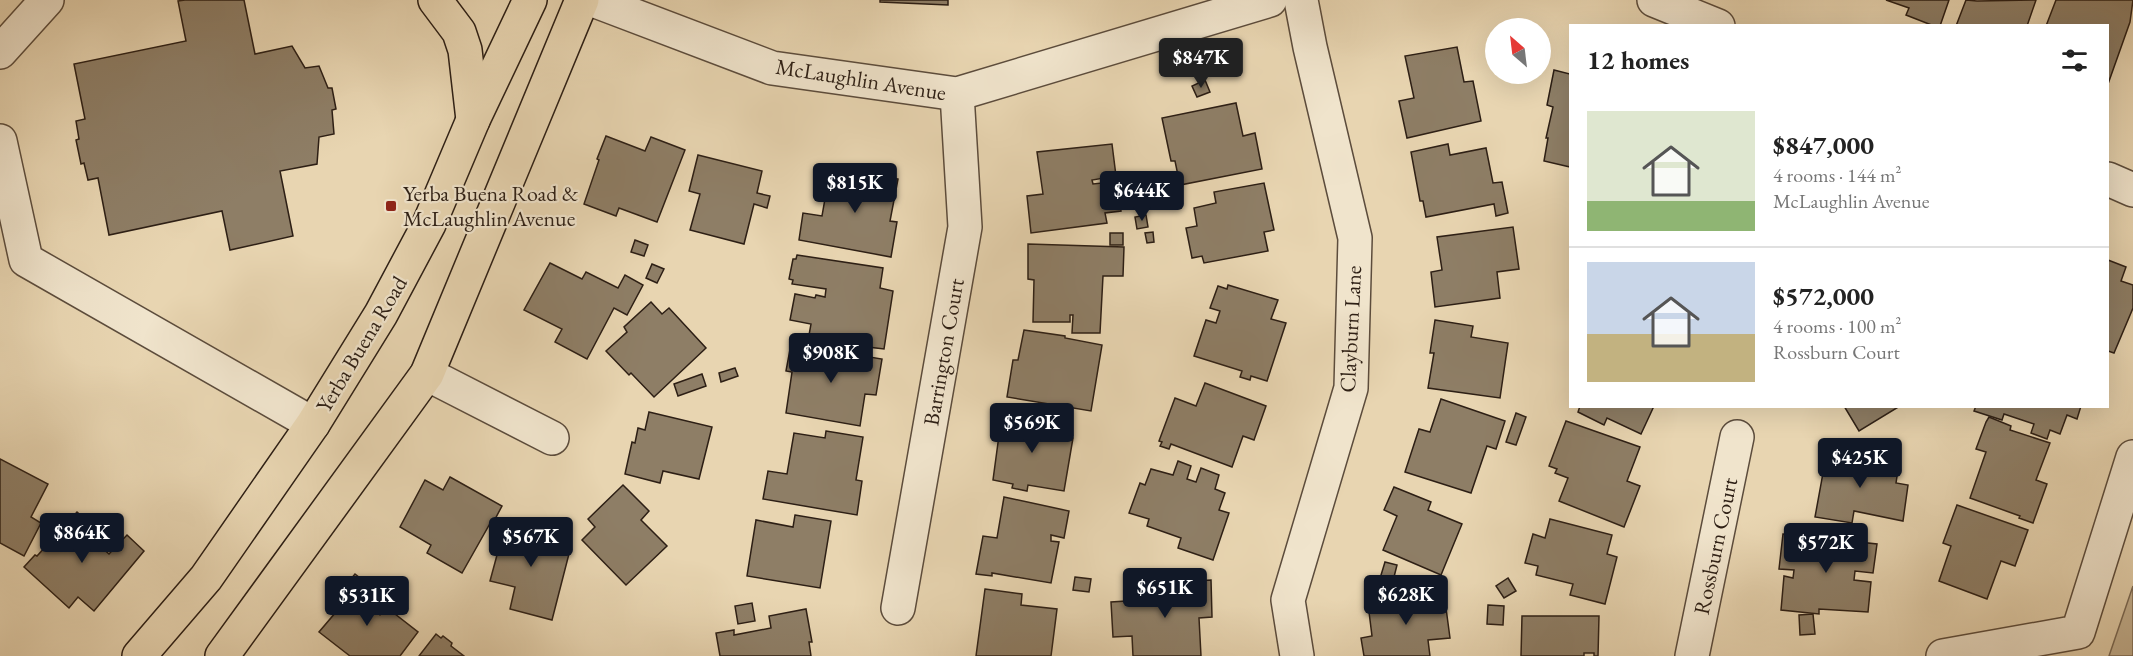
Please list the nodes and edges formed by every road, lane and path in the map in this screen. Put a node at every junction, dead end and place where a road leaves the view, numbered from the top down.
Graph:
1 (47, 0) edge
2 (435, 0) edge
3 (566, 0) edge
4 (582, 0) edge
5 (593, 0) edge
6 (1270, 0) edge
7 (1301, 0) edge
8 (1654, 0) edge
9 (520, 2) edge
10 (1714, 24) edge
11 (0, 51) edge
12 (957, 94) junction
13 (473, 120) junction
14 (0, 141) edge
15 (2109, 180) edge
16 (2133, 190) edge
17 (427, 374) junction
18 (313, 424) junction
19 (1737, 436) dead end
20 (552, 438) dead end
21 (2133, 457) edge
22 (898, 608) dead end
23 (139, 656) edge
24 (223, 656) edge
25 (1297, 656) edge
26 (1692, 656) edge
27 (1943, 656) edge

1 - 11 street
2 - 13 main road
3 - 9 main road
4 - 17 main road
5 - 12 street, McLaughlin Avenue
6 - 12 street, McLaughlin Avenue
7 - 25 street, Clayburn Lane
8 - 10 street
9 - 13 main road, Yerba Buena Road
12 - 22 street, Barrington Court
13 - 18 main road, Yerba Buena Road
14 - 18 street
15 - 16 street
17 - 20 street
17 - 24 main road
18 - 23 main road, Yerba Buena Road
19 - 26 street, Rossburn Court
21 - 27 street

